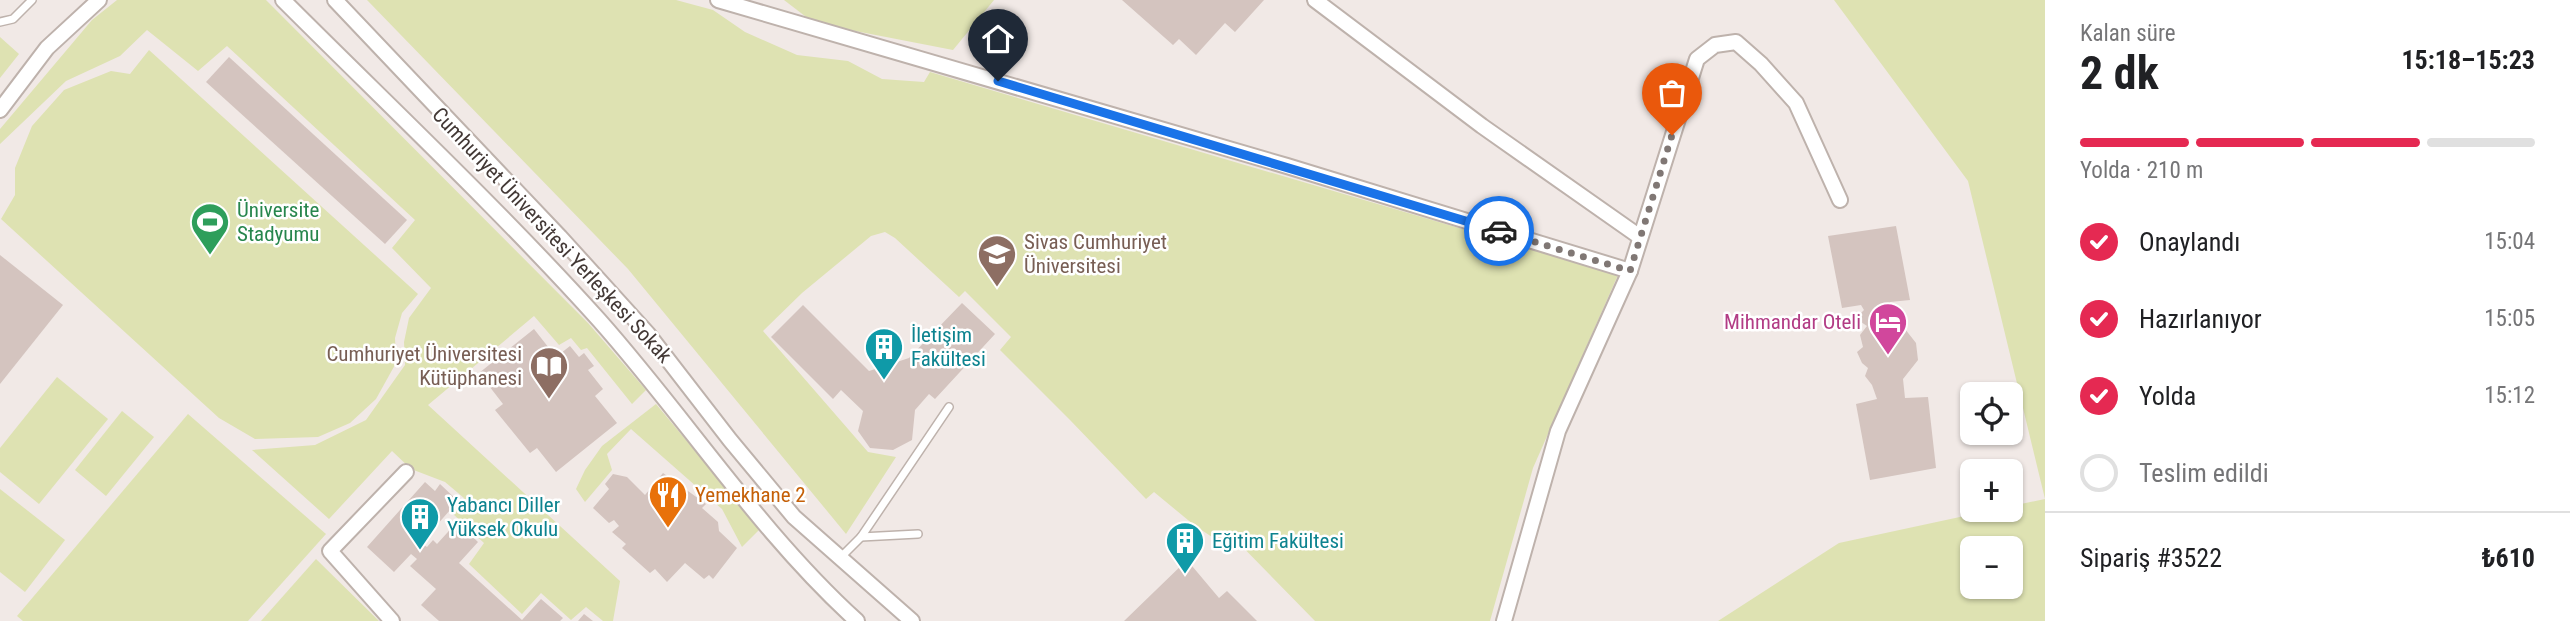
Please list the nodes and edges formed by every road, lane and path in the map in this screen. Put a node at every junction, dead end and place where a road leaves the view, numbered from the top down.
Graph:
1 (32, 0) edge
2 (283, 0) edge
3 (335, 0) edge
4 (718, 0) edge
5 (1315, 0) edge
6 (93, 2) edge
7 (0, 22) edge
8 (0, 110) edge
9 (1840, 200) dead end
10 (1640, 237) junction
11 (1630, 271) junction
12 (949, 407) dead end
13 (406, 472) dead end
14 (918, 534) dead end
15 (862, 537) junction
16 (841, 557) junction
17 (393, 621) edge
18 (857, 621) edge
19 (912, 621) edge
20 (1504, 621) edge

1 - 7 lane
2 - 18 street, Cumhuriyet Üniversitesi Yerleşkesi Sokak
3 - 16 street, Cumhuriyet Üniversitesi Yerleşkesi Sokak
4 - 11 street
5 - 10 street
6 - 8 street
9 - 10 street
10 - 11 street
11 - 20 street
12 - 15 lane
13 - 17 street
14 - 15 lane
15 - 16 lane
16 - 19 street, Cumhuriyet Üniversitesi Yerleşkesi Sokak

